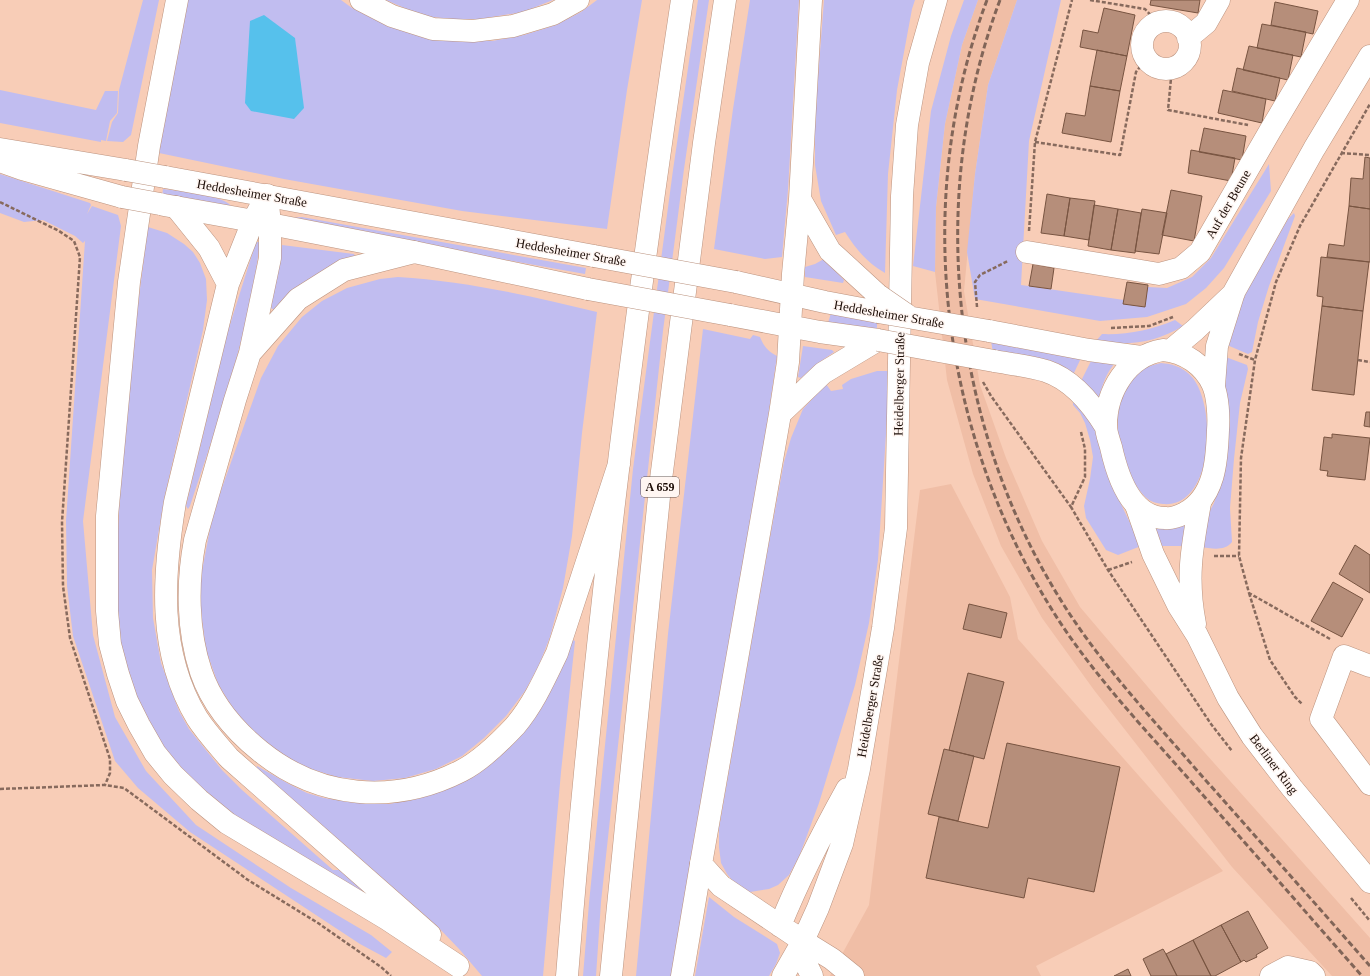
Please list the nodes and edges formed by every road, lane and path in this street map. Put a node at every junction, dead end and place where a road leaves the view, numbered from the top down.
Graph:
1 (177, 0) edge
2 (361, 0) edge
3 (578, 0) edge
4 (682, 0) edge
5 (725, 0) edge
6 (811, 0) edge
7 (936, 0) edge
8 (1072, 0) edge
9 (1090, 0) edge
10 (1219, 0) edge
11 (1348, 0) edge
12 (1158, 23) junction
13 (1188, 38) junction
14 (1370, 56) edge
15 (1146, 59) junction
16 (1370, 104) edge
17 (1035, 142) junction
18 (0, 149) edge
19 (0, 161) edge
20 (267, 195) junction
21 (800, 199) junction
22 (0, 202) edge
23 (168, 206) junction
24 (261, 222) junction
25 (414, 252) junction
26 (1028, 252) joint
27 (228, 284) junction
28 (1234, 292) junction
29 (792, 295) junction
30 (878, 304) junction
31 (1175, 316) dead end
32 (790, 326) junction
33 (1106, 329) dead end
34 (878, 340) junction
35 (1170, 351) junction
36 (250, 353) junction
37 (1234, 353) dead end
38 (1141, 357) junction
39 (1255, 360) junction
40 (1358, 360) dead end
41 (1370, 362) edge
42 (1214, 386) junction
43 (991, 396) dead end
44 (780, 414) junction
45 (1106, 427) junction
46 (619, 464) junction
47 (1200, 503) junction
48 (1136, 505) junction
49 (1071, 507) dead end
50 (1249, 592) junction
51 (1197, 635) junction
52 (1344, 656) junction
53 (1370, 666) edge
54 (1321, 720) junction
55 (858, 769) junction
56 (1370, 784) edge
57 (105, 785) junction
58 (0, 789) edge
59 (701, 864) junction
60 (1370, 882) edge
61 (780, 926) junction
62 (803, 941) junction
63 (462, 971) edge
64 (391, 976) edge
65 (567, 976) edge
66 (611, 976) edge
67 (682, 976) edge
68 (783, 976) edge
69 (812, 976) edge
70 (854, 976) edge
71 (1271, 976) edge
72 (1314, 976) edge

1 - 63 main road
2 - 3 main road
4 - 46 main road
5 - 66 main road, A 659
6 - 21 main road
7 - 55 main road, Heidelberger Straße
8 - 17 path
9 - 12 path
10 - 13 main road
11 - 26 main road, Auf der Beune
12 - 13 main road
12 - 15 main road
13 - 15 main road
14 - 28 main road
15 - 17 path
16 - 39 path
17 - 26 path
18 - 20 main road, Heddesheimer Straße, bridge
19 - 23 main road, Heddesheimer Straße, bridge
20 - 24 main road
20 - 29 main road, Heddesheimer Straße, bridge
21 - 29 main road
21 - 30 main road
22 - 57 path
23 - 24 main road, Heddesheimer Straße
23 - 27 main road
24 - 25 main road, Heddesheimer Straße
24 - 27 main road
24 - 36 main road
25 - 32 main road, Heddesheimer Straße, bridge
25 - 36 main road
27 - 63 main road
28 - 35 main road
28 - 42 main road
29 - 30 main road, Heddesheimer Straße
29 - 32 main road
30 - 38 main road, Heddesheimer Straße, bridge
31 - 33 path
32 - 34 main road, Heddesheimer Straße
32 - 44 main road
34 - 44 main road
34 - 45 main road, Heddesheimer Straße, bridge
35 - 38 main road
35 - 42 main road
36 - 46 main road
37 - 39 path
38 - 45 main road
39 - 50 path
40 - 41 path
42 - 47 main road
43 - 49 path
44 - 59 main road
45 - 48 main road
46 - 65 main road
47 - 48 main road
47 - 51 main road, Berliner Ring
48 - 51 main road, Berliner Ring
50 - 52 path
50 - 54 path
51 - 60 main road, Berliner Ring
52 - 53 main road
52 - 54 main road
54 - 56 main road
55 - 61 main road, Heidelberger Straße
55 - 62 main road, Heidelberger Straße
57 - 58 path
57 - 64 path
59 - 61 main road
59 - 67 main road
61 - 62 main road
62 - 68 main road, Heidelberger Straße
62 - 69 main road
62 - 70 main road
71 - 72 main road

